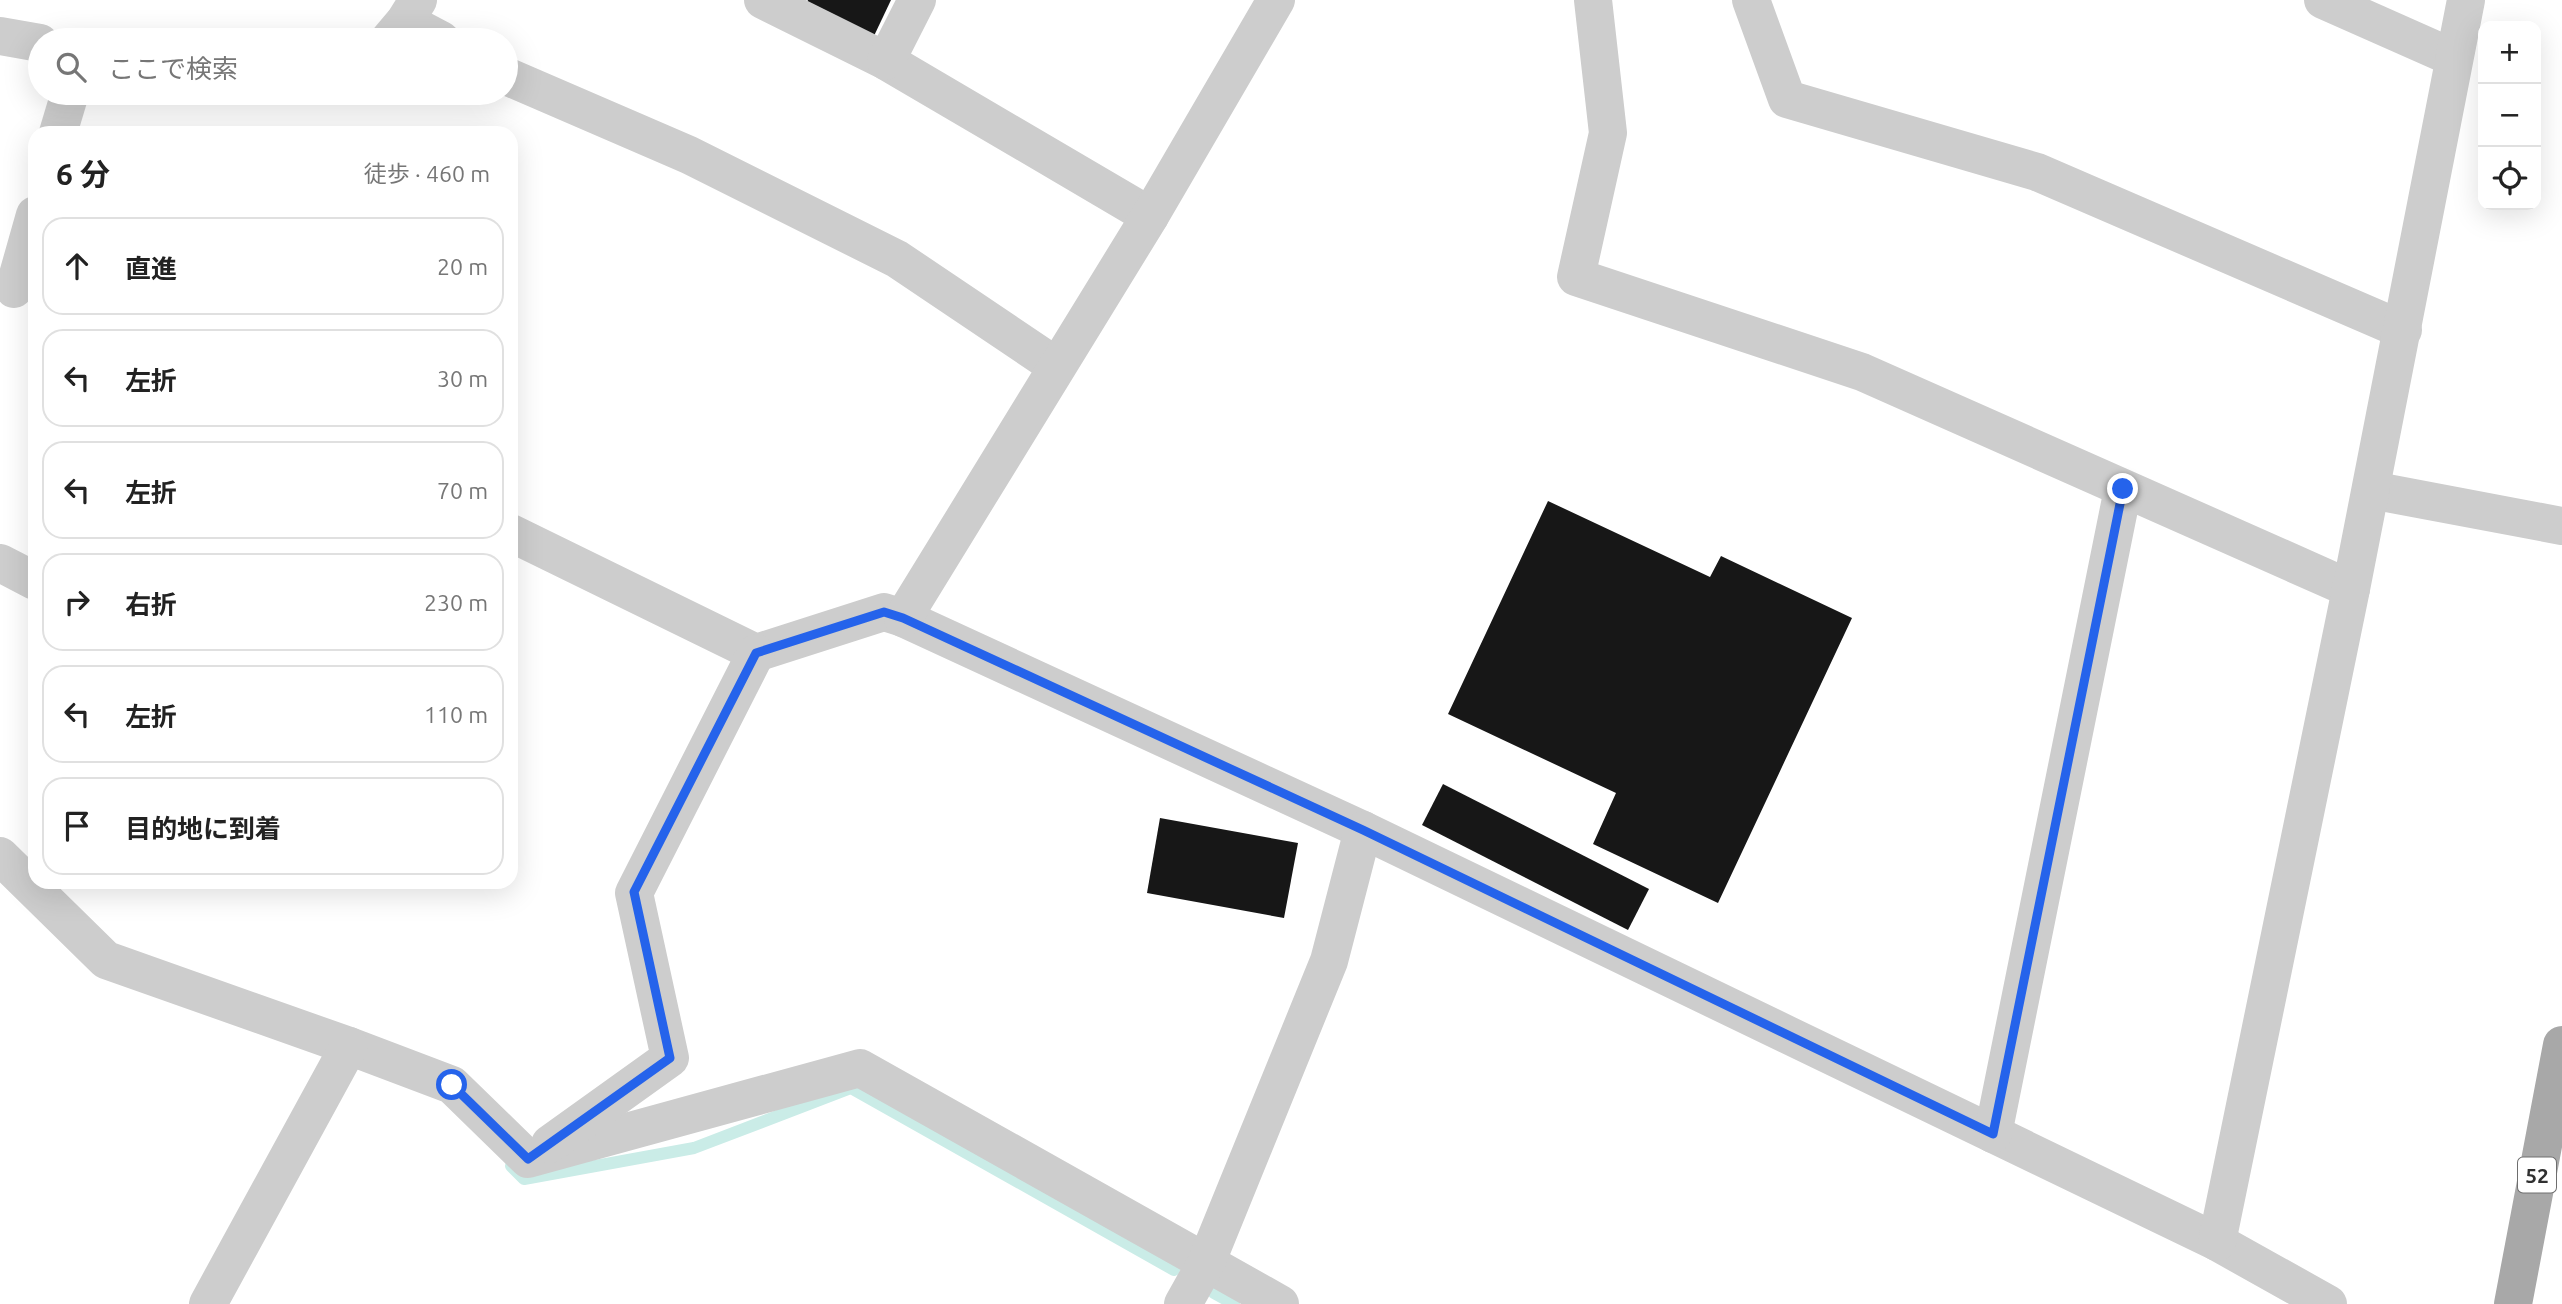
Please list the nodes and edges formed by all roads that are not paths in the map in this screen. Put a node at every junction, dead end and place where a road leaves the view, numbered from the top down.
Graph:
1 (763, 0) edge
2 (917, 0) edge
3 (1276, 0) edge
4 (1593, 0) edge
5 (1751, 0) edge
6 (2323, 0) edge
7 (2466, 0) edge
8 (0, 36) edge
9 (28, 41) edge
10 (2454, 58) junction
11 (886, 61) junction
12 (518, 81) edge
13 (66, 105) edge
14 (60, 126) edge
15 (1150, 216) junction
16 (28, 243) edge
17 (16, 290) edge
18 (2403, 330) junction
19 (1056, 366) junction
20 (2123, 489) junction
21 (2371, 490) junction
22 (2562, 526) edge
23 (518, 536) edge
24 (0, 563) edge
25 (28, 577) edge
26 (2351, 589) junction
27 (903, 618) junction
28 (756, 653) junction
29 (1363, 830) junction
30 (0, 856) edge
31 (28, 883) edge
32 (34, 889) edge
33 (2562, 1045) edge
34 (349, 1046) junction
35 (1993, 1134) junction
36 (528, 1159) junction
37 (2217, 1242) junction
38 (1206, 1263) junction
39 (208, 1304) edge
40 (1183, 1304) edge
41 (1280, 1304) edge
42 (2328, 1304) edge
43 (2513, 1304) edge

1 - 11 street
2 - 11 street
3 - 15 street
4 - 20 street
5 - 18 street
6 - 10 street
7 - 10 street
8 - 9 street
10 - 18 street
11 - 15 street
12 - 19 street
13 - 14 street
15 - 19 street
16 - 17 street
18 - 21 street
19 - 27 street
20 - 26 street
20 - 35 street
21 - 22 street
21 - 26 street
23 - 28 street
24 - 25 street
26 - 37 street
27 - 28 street
27 - 29 street
28 - 36 street
29 - 35 street
29 - 38 street
30 - 31 street
32 - 34 street
33 - 43 main road, 52
34 - 36 street
34 - 39 street
35 - 37 street
36 - 38 street
37 - 42 street
38 - 40 street
38 - 41 street

